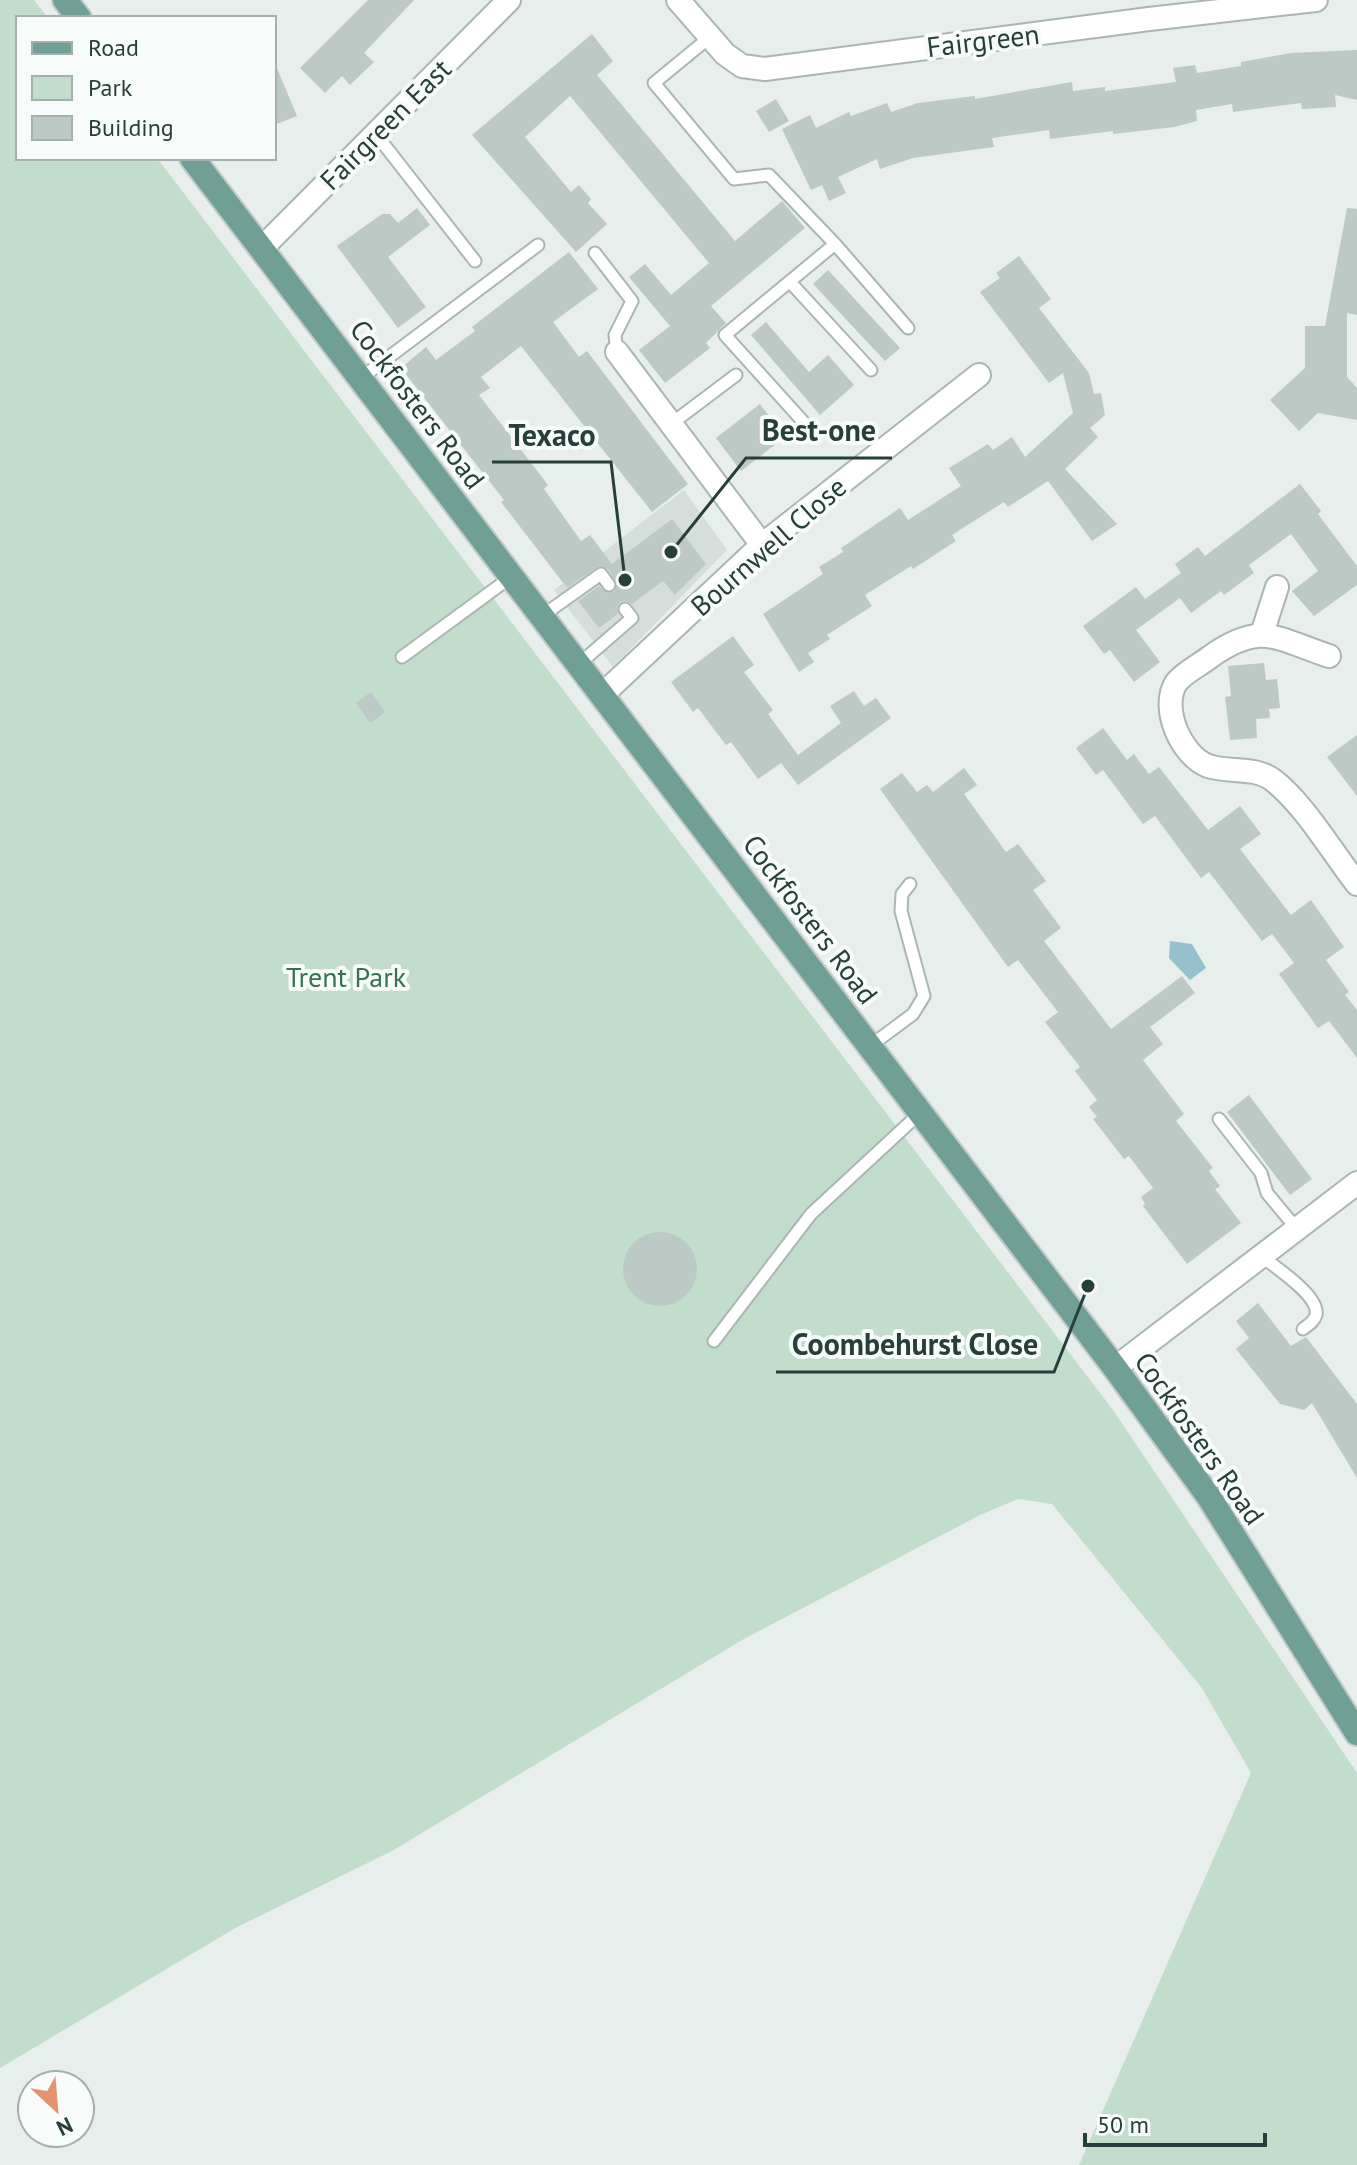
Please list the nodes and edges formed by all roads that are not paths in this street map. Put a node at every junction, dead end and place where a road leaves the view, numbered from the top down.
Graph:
1 (65, 0) edge
2 (509, 0) edge
3 (678, 0) edge
4 (1316, 0) edge
5 (77, 16) edge
6 (710, 37) junction
7 (375, 133) junction
8 (194, 160) edge
9 (835, 244) junction
10 (538, 245) dead end
11 (262, 248) junction
12 (595, 253) dead end
13 (475, 261) dead end
14 (790, 282) junction
15 (908, 328) dead end
16 (617, 352) joint
17 (871, 370) dead end
18 (736, 375) dead end
19 (979, 375) dead end
20 (361, 378) junction
21 (671, 424) junction
22 (807, 426) dead end
23 (762, 545) junction
24 (512, 576) junction
25 (609, 585) dead end
26 (1277, 587) dead end
27 (625, 609) dead end
28 (542, 616) junction
29 (1262, 634) junction
30 (1329, 656) dead end
31 (402, 657) dead end
32 (579, 664) junction
33 (602, 695) junction
34 (910, 884) dead end
35 (1357, 884) edge
36 (870, 1046) junction
37 (921, 1113) junction
38 (1219, 1119) dead end
39 (1357, 1183) edge
40 (1296, 1228) junction
41 (1261, 1256) junction
42 (1303, 1329) dead end
43 (714, 1341) dead end
44 (1115, 1368) junction
45 (1357, 1733) edge

1 - 5 main road
2 - 7 street, Fairgreen East
3 - 6 street, Fairgreen
4 - 6 street, Fairgreen
6 - 9 lane
7 - 11 street, Fairgreen East
7 - 13 lane
8 - 11 main road, Cockfosters Road
9 - 14 lane
9 - 15 lane
10 - 20 lane
11 - 20 main road, Cockfosters Road
12 - 16 lane
14 - 17 lane
14 - 22 lane
16 - 21 street
18 - 21 lane
19 - 23 street, Bournwell Close
20 - 24 main road, Cockfosters Road
21 - 23 street
23 - 33 street, Bournwell Close
24 - 28 main road, Cockfosters Road
24 - 31 lane
25 - 28 lane
26 - 29 street
27 - 32 lane
28 - 32 main road, Cockfosters Road
29 - 30 street
29 - 35 street
32 - 33 main road, Cockfosters Road
33 - 36 main road, Cockfosters Road
34 - 36 lane
36 - 37 main road, Cockfosters Road
37 - 43 lane
37 - 44 main road, Cockfosters Road
38 - 40 lane
39 - 40 street
40 - 41 street
41 - 42 lane
41 - 44 street
44 - 45 main road, Cockfosters Road

